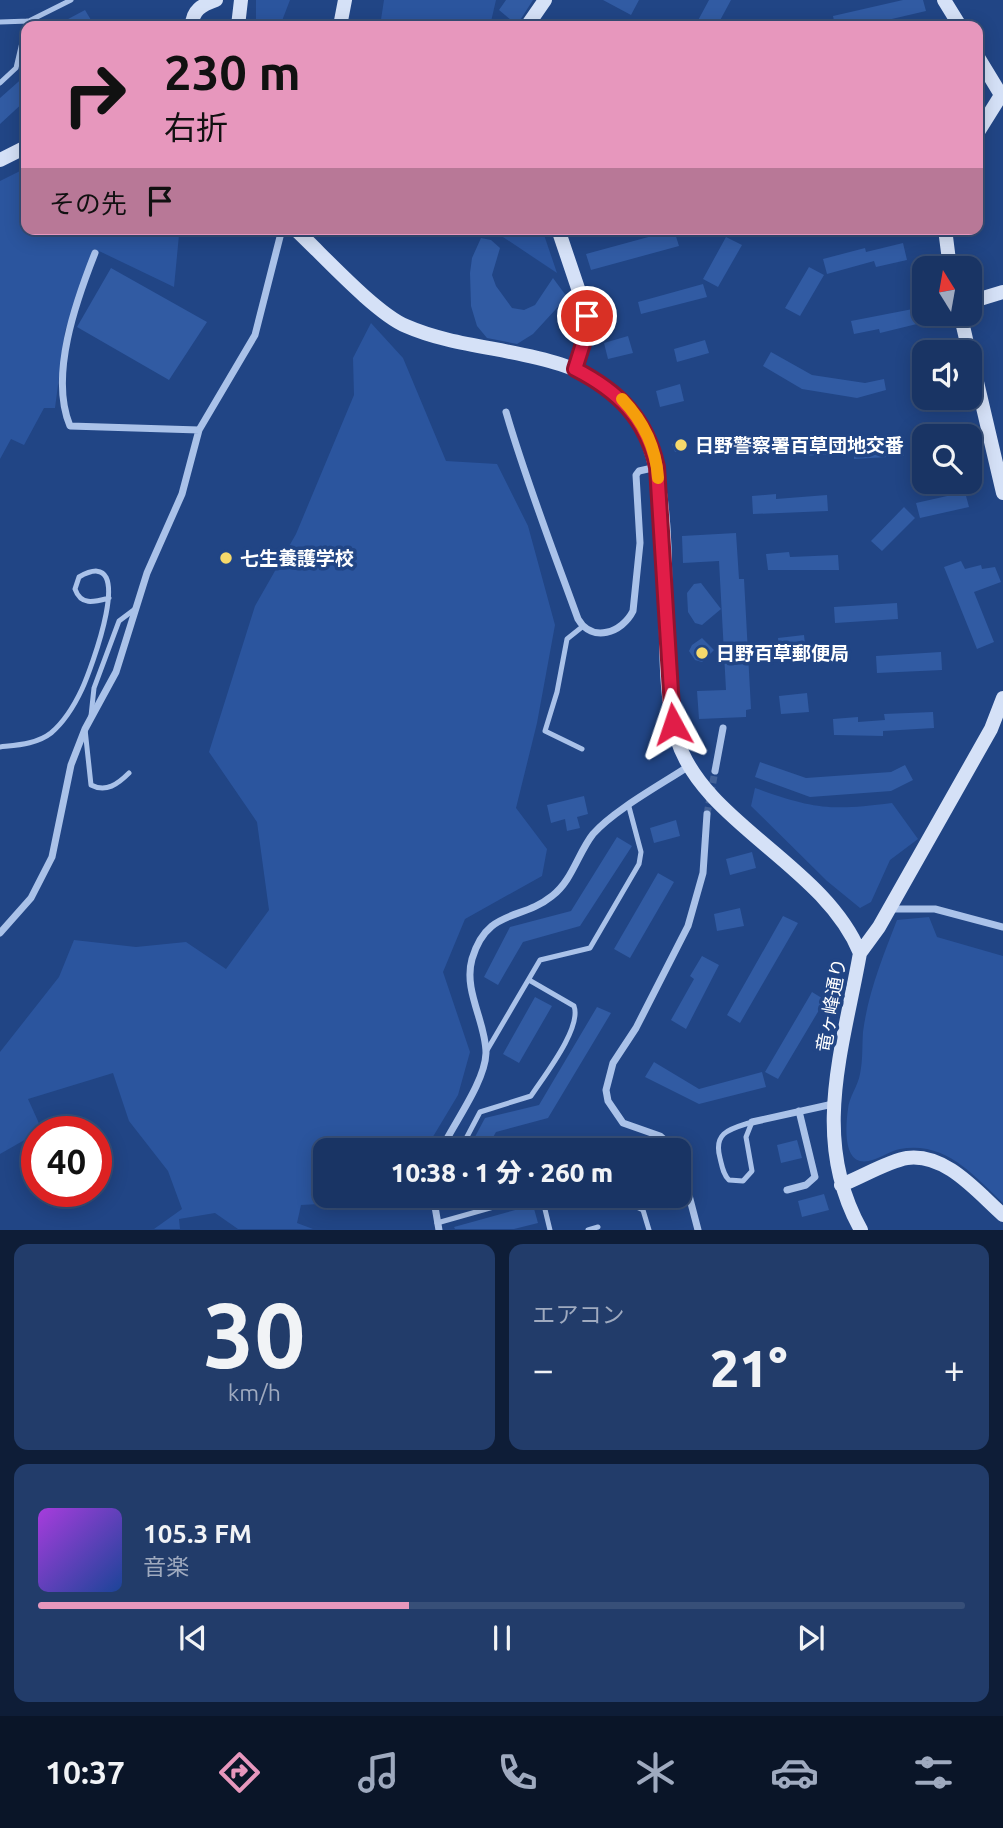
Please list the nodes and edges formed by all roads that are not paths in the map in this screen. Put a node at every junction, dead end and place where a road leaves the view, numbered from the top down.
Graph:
1 (71, 0) edge
2 (216, 0) edge
3 (240, 0) edge
4 (345, 0) edge
5 (545, 0) edge
6 (944, 0) edge
7 (29, 21) edge
8 (193, 21) edge
9 (238, 21) edge
10 (341, 21) edge
11 (530, 21) edge
12 (957, 21) edge
13 (0, 22) edge
14 (21, 22) edge
15 (21, 47) edge
16 (983, 64) edge
17 (0, 83) edge
18 (1002, 93) edge
19 (983, 124) edge
20 (21, 150) edge
21 (0, 160) edge
22 (280, 235) edge
23 (301, 235) edge
24 (560, 235) edge
25 (946, 235) edge
26 (95, 253) dead end
27 (948, 256) edge
28 (1003, 292) edge
29 (982, 298) edge
30 (575, 369) junction
31 (982, 403) edge
32 (506, 411) dead end
33 (199, 430) junction
34 (657, 467) junction
35 (1003, 493) edge
36 (109, 598) junction
37 (136, 608) junction
38 (582, 627) junction
39 (96, 654) junction
40 (105, 658) junction
41 (1003, 698) edge
42 (91, 719) junction
43 (723, 728) dead end
44 (85, 729) junction
45 (997, 730) edge
46 (0, 747) edge
47 (583, 749) dead end
48 (689, 766) junction
49 (715, 771) tunnel mouth
50 (129, 774) dead end
51 (629, 807) junction
52 (707, 814) tunnel mouth
53 (889, 909) junction
54 (1003, 927) edge
55 (0, 933) edge
56 (860, 953) junction
57 (529, 980) junction
58 (486, 1052) junction
59 (833, 1104) junction
60 (799, 1111) junction
61 (752, 1122) junction
62 (448, 1138) edge
63 (466, 1138) edge
64 (662, 1138) edge
65 (841, 1185) junction
66 (787, 1190) dead end
67 (691, 1203) edge
68 (435, 1208) edge
69 (495, 1208) edge
70 (547, 1208) edge
71 (639, 1208) edge
72 (1003, 1215) edge
73 (438, 1226) edge
74 (598, 1227) dead end
75 (550, 1230) edge
76 (588, 1230) edge
77 (649, 1230) edge
78 (698, 1230) edge
79 (861, 1230) edge

1 - 7 lane
2 - 8 street
3 - 9 street
4 - 10 street
5 - 11 street
6 - 12 street
13 - 14 lane
15 - 17 lane
16 - 18 street
18 - 19 street
20 - 21 street
22 - 33 street
23 - 30 street, 竜ヶ峰通り
24 - 30 street
25 - 27 street
26 - 33 street
28 - 29 street
30 - 34 street, 竜ヶ峰通り
31 - 35 street
32 - 38 street
33 - 37 street
34 - 38 street
34 - 48 street, 竜ヶ峰通り
36 - 36 lane
36 - 39 lane
37 - 40 lane
37 - 42 street
38 - 47 lane
39 - 40 lane
39 - 46 lane
40 - 42 lane
41 - 45 street
42 - 44 street
43 - 49 street
44 - 50 lane
44 - 55 street
45 - 53 street
48 - 51 street
48 - 56 street, 竜ヶ峰通り
51 - 57 lane
51 - 58 street
52 - 64 street
53 - 54 street
53 - 56 street
56 - 59 street, 竜ヶ峰通り
57 - 58 lane
57 - 63 lane
58 - 62 street
59 - 60 street
59 - 65 street, 竜ヶ峰通り
60 - 61 street
60 - 66 street
61 - 61 lane
65 - 72 street
65 - 79 street, 竜ヶ峰通り
67 - 78 street
68 - 73 street
69 - 73 lane
70 - 75 lane
71 - 77 lane
74 - 76 lane

